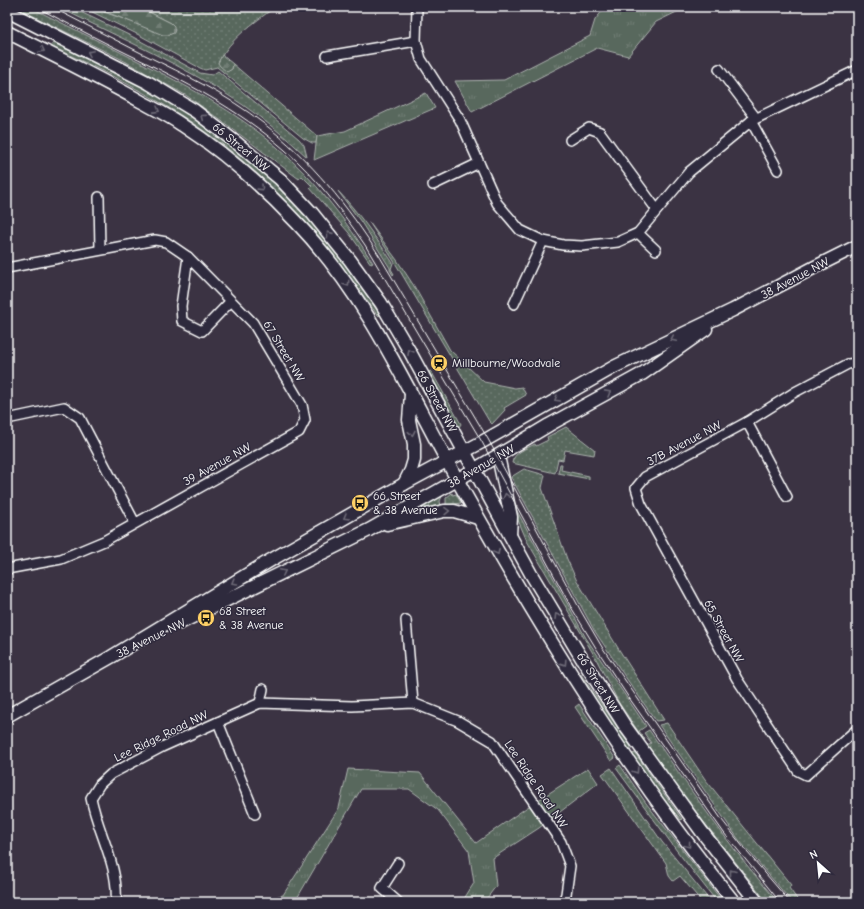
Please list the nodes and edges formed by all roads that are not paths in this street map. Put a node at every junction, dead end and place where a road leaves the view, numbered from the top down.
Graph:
1 (417, 7) edge
2 (7, 11) edge
3 (7, 32) edge
4 (416, 42) junction
5 (327, 56) dead end
6 (719, 69) dead end
7 (857, 70) edge
8 (754, 119) junction
9 (570, 140) dead end
10 (479, 163) junction
11 (778, 170) dead end
12 (433, 185) dead end
13 (99, 197) dead end
14 (657, 210) junction
15 (638, 233) junction
16 (542, 241) junction
17 (857, 246) edge
18 (100, 250) junction
19 (656, 250) dead end
20 (188, 257) junction
21 (7, 268) edge
22 (231, 301) junction
23 (514, 304) dead end
24 (733, 310) junction
25 (857, 363) edge
26 (411, 394) junction
27 (7, 419) edge
28 (305, 420) joint
29 (747, 422) junction
30 (464, 451) junction
31 (498, 456) junction
32 (446, 460) junction
33 (474, 470) junction
34 (457, 480) junction
35 (404, 484) junction
36 (636, 488) joint
37 (787, 496) dead end
38 (478, 518) junction
39 (135, 523) junction
40 (369, 530) junction
41 (510, 535) junction
42 (7, 569) edge
43 (406, 620) dead end
44 (111, 657) junction
45 (263, 689) dead end
46 (260, 703) junction
47 (412, 703) junction
48 (7, 716) edge
49 (218, 722) junction
50 (857, 729) edge
51 (255, 814) dead end
52 (398, 863) dead end
53 (116, 902) edge
54 (398, 902) edge
55 (563, 902) edge
56 (734, 902) edge
57 (757, 902) edge

1 - 4 street
30 -> 2 main road, 66 Street NW
3 -> 26 main road, 66 Street NW
4 - 5 street
4 - 10 street
6 - 8 street
7 - 8 street
8 - 11 street
8 - 14 street
9 - 14 street
10 - 12 street
10 - 16 street
13 - 18 street
14 - 15 street
15 - 16 street
15 - 19 street
16 - 23 street
17 - 24 main road, 38 Avenue NW
18 - 20 street, 67 Street NW
18 - 21 street, 67 Street NW
20 - 22 street, 67 Street NW
20 - 22 street
22 - 28 street, 67 Street NW
24 -> 30 main road, 38 Avenue NW
31 -> 24 main road, 38 Avenue NW
25 - 29 street, 37B Avenue NW
26 - 32 main road, 66 Street NW
26 -> 35 main road
27 - 39 street
28 - 39 street, 39 Avenue NW
29 - 36 street, 37B Avenue NW
29 - 37 street
30 - 32 main road, 38 Avenue NW
30 - 33 main road, 66 Street NW
31 - 33 main road, 38 Avenue NW
41 -> 31 main road
32 - 34 main road, 66 Street NW
32 - 35 main road, 38 Avenue NW
33 - 34 main road, 38 Avenue NW
33 - 41 main road, 66 Street NW
34 - 38 main road, 66 Street NW
34 - 40 main road, 38 Avenue NW
35 -> 44 main road, 38 Avenue NW
36 - 50 street, 65 Street NW
40 -> 38 main road
38 -> 56 main road, 66 Street NW
39 - 42 street, 39 Avenue NW
44 -> 40 main road, 38 Avenue NW
57 -> 41 main road, 66 Street NW
43 - 47 street
44 - 48 main road, 38 Avenue NW
45 - 46 street
46 - 47 street, Lee Ridge Road NW
46 - 49 street, Lee Ridge Road NW
47 - 55 street, Lee Ridge Road NW
49 - 51 street, Lee Ridge Road NW
49 - 53 street, Lee Ridge Road NW
52 - 54 street

